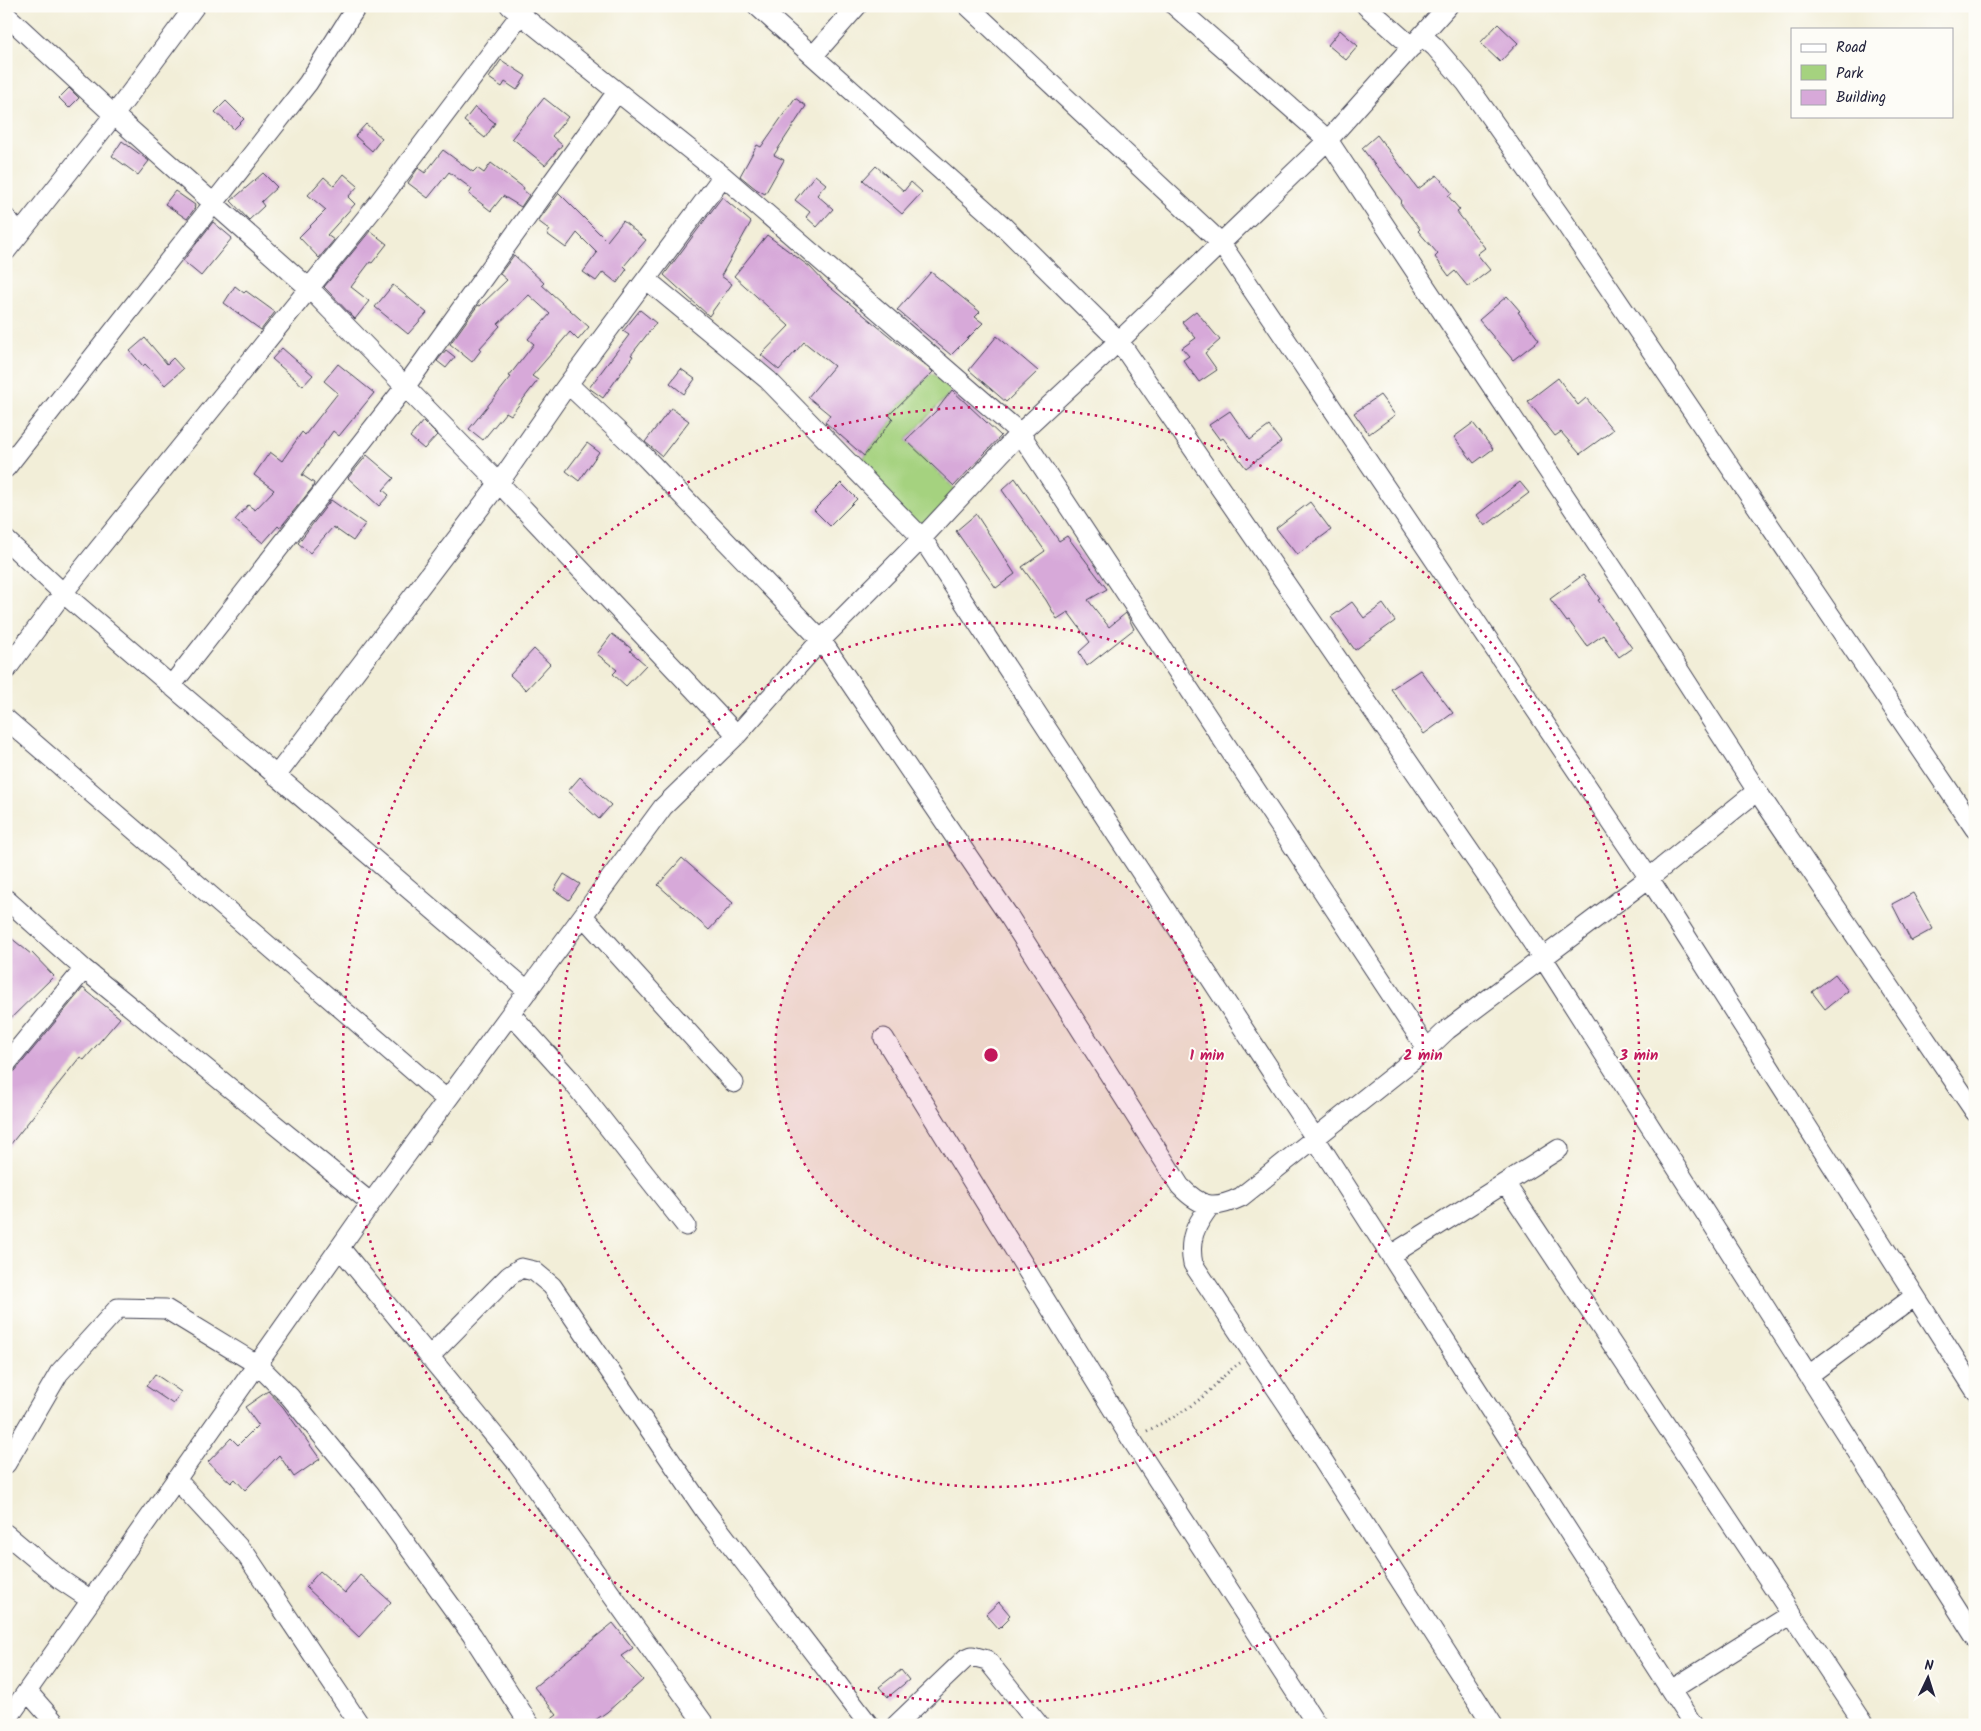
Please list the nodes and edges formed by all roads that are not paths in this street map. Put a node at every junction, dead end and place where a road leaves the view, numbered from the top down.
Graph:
1 (195, 6) edge
2 (357, 6) edge
3 (757, 6) edge
4 (857, 6) edge
5 (968, 6) edge
6 (1175, 6) edge
7 (1366, 6) edge
8 (1448, 6) edge
9 (515, 10) edge
10 (6, 15) edge
11 (1417, 42) junction
12 (813, 56) junction
13 (617, 92) junction
14 (114, 115) junction
15 (1328, 140) junction
16 (723, 176) junction
17 (213, 203) junction
18 (6, 218) edge
19 (20, 234) junction
20 (1220, 242) junction
21 (6, 251) edge
22 (647, 280) junction
23 (310, 289) junction
24 (1119, 341) junction
25 (568, 384) junction
26 (405, 387) junction
27 (1020, 433) junction
28 (6, 468) edge
29 (499, 483) junction
30 (922, 538) junction
31 (6, 540) edge
32 (64, 593) junction
33 (821, 640) junction
34 (6, 670) edge
35 (171, 686) junction
36 (6, 719) edge
37 (737, 735) junction
38 (276, 776) junction
39 (1757, 791) junction
40 (1975, 829) edge
41 (1649, 878) junction
42 (6, 900) edge
43 (583, 916) junction
44 (1543, 958) junction
45 (84, 969) junction
46 (528, 991) junction
47 (510, 1014) junction
48 (884, 1038) dead end
49 (1427, 1049) junction
50 (6, 1064) edge
51 (734, 1083) dead end
52 (447, 1100) junction
53 (1975, 1112) edge
54 (1315, 1138) junction
55 (1559, 1149) dead end
56 (1505, 1183) junction
57 (371, 1203) junction
58 (1210, 1206) junction
59 (686, 1226) dead end
60 (340, 1248) junction
61 (1391, 1256) junction
62 (1915, 1296) junction
63 (430, 1357) junction
64 (258, 1365) junction
65 (1809, 1375) junction
66 (1975, 1390) edge
67 (6, 1464) edge
68 (176, 1479) junction
69 (6, 1534) edge
70 (91, 1600) junction
71 (1792, 1614) junction
72 (1975, 1637) edge
73 (1670, 1690) junction
74 (27, 1691) junction
75 (6, 1721) edge
76 (57, 1725) edge
77 (360, 1725) edge
78 (530, 1725) edge
79 (704, 1725) edge
80 (869, 1725) edge
81 (896, 1725) edge
82 (1039, 1725) edge
83 (1317, 1725) edge
84 (1493, 1725) edge
85 (1693, 1725) edge
86 (1865, 1725) edge

1 - 14 street
2 - 17 street
3 - 12 street
4 - 12 street
5 - 20 street
6 - 15 street
7 - 11 street
8 - 11 street
9 - 13 street
9 - 23 street
10 - 14 street
11 - 15 street
11 - 40 street
12 - 24 street
13 - 16 street
13 - 26 street
14 - 17 street
14 - 19 street
15 - 20 street
15 - 39 street
16 - 22 street
16 - 27 street
17 - 23 street
17 - 28 street
18 - 19 street
19 - 21 street
20 - 24 street
20 - 41 street
22 - 25 street
22 - 30 street
23 - 26 street
23 - 32 street
24 - 27 street
24 - 44 street
25 - 29 street
25 - 33 street
26 - 29 street
26 - 35 street
27 - 30 street
27 - 49 street
29 - 37 street
29 - 38 street
30 - 33 street
30 - 54 street
31 - 32 street
32 - 34 street
32 - 35 street
33 - 37 street
33 - 58 street
35 - 38 street
36 - 52 street
37 - 43 street
38 - 46 street
39 - 41 street
39 - 53 street
41 - 44 street
41 - 62 street
42 - 45 street
43 - 46 street
43 - 51 street
44 - 49 street
44 - 65 street
45 - 50 street
45 - 57 street
46 - 47 street
47 - 52 street
47 - 59 street
48 - 83 street
49 - 54 street
52 - 57 street
54 - 58 street
54 - 61 street
55 - 56 street
56 - 61 street
56 - 71 street
57 - 60 street
58 - 84 street
60 - 63 street
60 - 64 street
61 - 73 street
62 - 65 street
62 - 66 street
63 - 79 street
63 - 80 street
64 - 67 street
64 - 68 street
64 - 78 street
65 - 72 street
68 - 70 street
68 - 77 street
69 - 70 street
70 - 74 street
71 - 73 street
71 - 86 street
73 - 85 street
74 - 75 street
74 - 76 street
81 - 82 street

